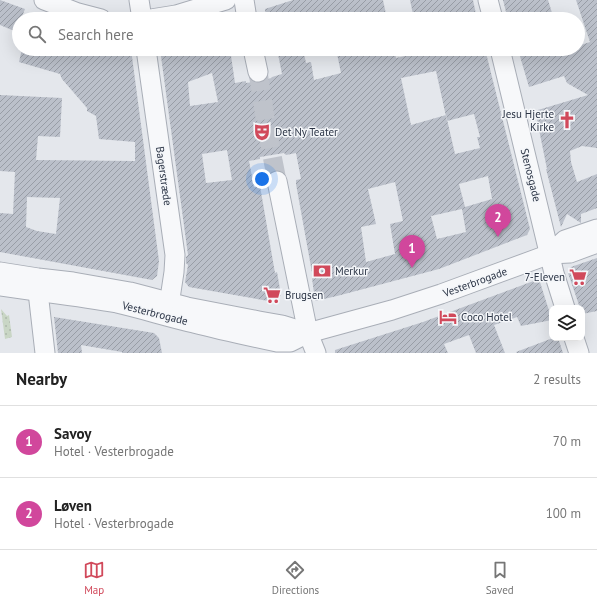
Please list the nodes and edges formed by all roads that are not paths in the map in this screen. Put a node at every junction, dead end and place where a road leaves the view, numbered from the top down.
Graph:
1 (44, 0) edge
2 (139, 0) edge
3 (226, 0) edge
4 (244, 0) edge
5 (488, 0) edge
6 (75, 12) edge
7 (141, 12) edge
8 (186, 12) edge
9 (246, 12) edge
10 (491, 12) edge
11 (147, 56) edge
12 (255, 56) edge
13 (502, 56) edge
14 (258, 72) tunnel mouth
15 (277, 181) tunnel mouth
16 (597, 229) edge
17 (597, 243) edge
18 (550, 254) junction
19 (0, 272) edge
20 (38, 285) junction
21 (0, 286) edge
22 (563, 305) edge
23 (174, 311) junction
24 (308, 333) junction
25 (575, 341) edge
26 (45, 353) edge
27 (316, 353) edge
28 (579, 353) edge

1 - 6 street
2 - 7 street
3 - 8 street
4 - 9 street
5 - 10 street
11 - 23 street, Bagerstræde
12 - 14 street
13 - 18 street, Stenosgade
15 - 24 street
16 - 18 street, Vesterbrogade
17 - 18 street, Vesterbrogade
18 - 22 street, Stenosgade
18 - 24 street, Vesterbrogade
19 - 20 street, Vesterbrogade
20 - 21 street, Vesterbrogade
20 - 23 street, Vesterbrogade
20 - 26 street
23 - 24 street, Vesterbrogade
24 - 27 street
25 - 28 street

